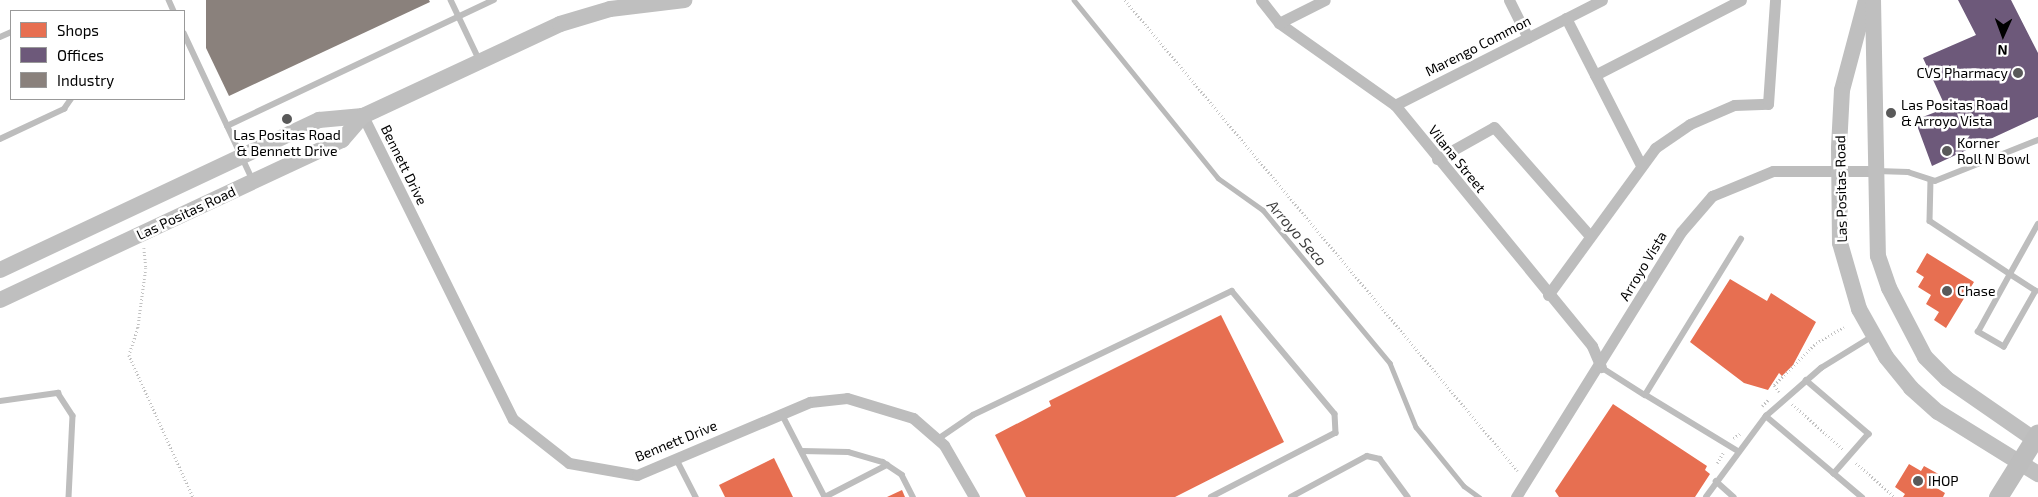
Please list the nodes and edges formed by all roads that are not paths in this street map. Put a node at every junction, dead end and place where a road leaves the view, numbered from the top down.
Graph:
1 (451, 0) edge
2 (494, 0) edge
3 (684, 0) edge
4 (1261, 0) edge
5 (1324, 0) edge
6 (1509, 0) edge
7 (1602, 0) edge
8 (1741, 0) edge
9 (1775, 0) edge
10 (1866, 0) edge
11 (1873, 0) edge
12 (646, 2) edge
13 (460, 16) junction
14 (1566, 18) junction
15 (1279, 23) junction
16 (185, 35) edge
17 (1528, 38) junction
18 (479, 59) junction
19 (1595, 75) junction
20 (69, 100) edge
21 (1395, 105) junction
22 (363, 116) junction
23 (227, 126) junction
24 (0, 138) edge
25 (2038, 140) edge
26 (242, 156) junction
27 (1437, 159) junction
28 (1641, 165) junction
29 (1874, 171) junction
30 (1839, 172) junction
31 (1931, 180) junction
32 (254, 181) junction
33 (2038, 224) edge
34 (1590, 236) junction
35 (1742, 239) dead end
36 (0, 270) edge
37 (2010, 274) junction
38 (1548, 295) junction
39 (0, 300) edge
40 (1873, 336) junction
41 (1601, 367) junction
42 (1806, 380) junction
43 (1645, 395) junction
44 (0, 401) edge
45 (782, 414) junction
46 (1766, 416) junction
47 (2037, 438) edge
48 (938, 439) junction
49 (802, 451) junction
50 (1737, 451) junction
51 (676, 458) junction
52 (2021, 461) junction
53 (887, 465) junction
54 (1834, 474) junction
55 (2038, 474) edge
56 (1716, 482) junction
57 (70, 497) edge
58 (696, 497) edge
59 (913, 497) edge
60 (974, 497) edge
61 (1212, 497) edge
62 (1291, 497) edge
63 (1408, 497) edge
64 (1516, 497) edge
65 (1706, 497) edge
66 (1734, 497) edge
67 (1862, 497) edge
68 (1998, 497) edge

1 - 13 lane
2 - 13 lane
3 - 12 main road, Las Positas Road
4 - 15 street, Vilana Street
5 - 15 street
6 - 17 street
7 - 14 street, Marengo Common
8 - 19 street
9 - 28 street
10 - 30 main road, Las Positas Road
11 - 29 main road
12 - 18 main road, Las Positas Road
13 - 18 lane
13 - 23 lane
14 - 17 street, Marengo Common
14 - 19 street
15 - 21 street, Vilana Street
16 - 23 lane
17 - 21 street, Marengo Common
18 - 22 main road, Las Positas Road
19 - 28 street
20 - 24 lane
21 - 27 street, Vilana Street
22 - 26 main road, Las Positas Road
22 - 32 main road, Las Positas Road
22 - 51 street, Bennett Drive
23 - 26 lane
25 - 31 lane
26 - 32 lane
26 - 36 main road, Las Positas Road
27 - 34 street
27 - 38 street, Vilana Street
28 - 34 street
29 - 30 street, Arroyo Vista
29 - 31 lane
29 - 47 main road
30 - 40 main road, Las Positas Road
30 - 41 street, Arroyo Vista
31 - 37 lane
32 - 39 main road, Las Positas Road
33 - 37 lane
34 - 38 street
35 - 43 lane
37 - 37 lane
38 - 41 street, Vilana Street
40 - 42 lane
40 - 52 main road, Las Positas Road
41 - 43 lane
41 - 64 street, Arroyo Vista
42 - 46 lane
42 - 54 lane
43 - 50 lane
44 - 57 lane
45 - 48 street, Bennett Drive
45 - 49 lane
45 - 51 street, Bennett Drive
46 - 50 lane
46 - 54 lane
47 - 52 main road
48 - 60 street, Bennett Drive
48 - 61 lane
49 - 53 lane
49 - 53 lane
50 - 56 lane
51 - 58 lane
52 - 55 main road, Las Positas Road
52 - 68 main road
53 - 59 lane
54 - 67 lane
56 - 65 lane
56 - 66 lane
62 - 63 lane

